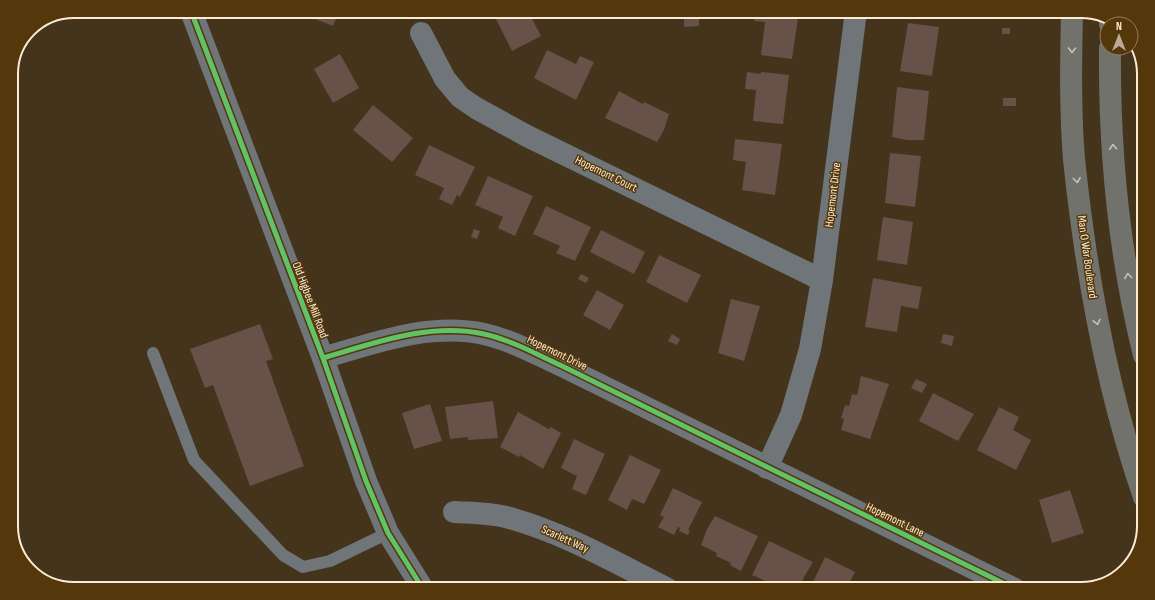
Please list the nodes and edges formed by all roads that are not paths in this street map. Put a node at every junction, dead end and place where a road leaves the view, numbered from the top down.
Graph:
1 (194, 18) edge
2 (855, 18) edge
3 (1072, 18) edge
4 (421, 34) dead end
5 (1110, 56) edge
6 (822, 280) junction
7 (1137, 322) edge
8 (153, 353) dead end
9 (322, 358) junction
10 (767, 468) junction
11 (1137, 474) edge
12 (454, 512) dead end
13 (388, 533) junction
14 (419, 582) edge
15 (654, 582) edge
16 (1001, 582) edge

1 - 9 street, Old Higbee Mill Road
2 - 6 street, Hopemont Drive
3 -> 11 main road, Man O War Boulevard
4 - 6 street, Hopemont Court
7 -> 5 main road
6 - 10 street, Hopemont Drive
8 - 13 lane
9 - 10 street, Hopemont Drive
9 - 13 street, Old Higbee Mill Road
10 - 16 street, Hopemont Lane
12 - 15 street, Scarlett Way
13 - 14 street, Old Higbee Mill Road

